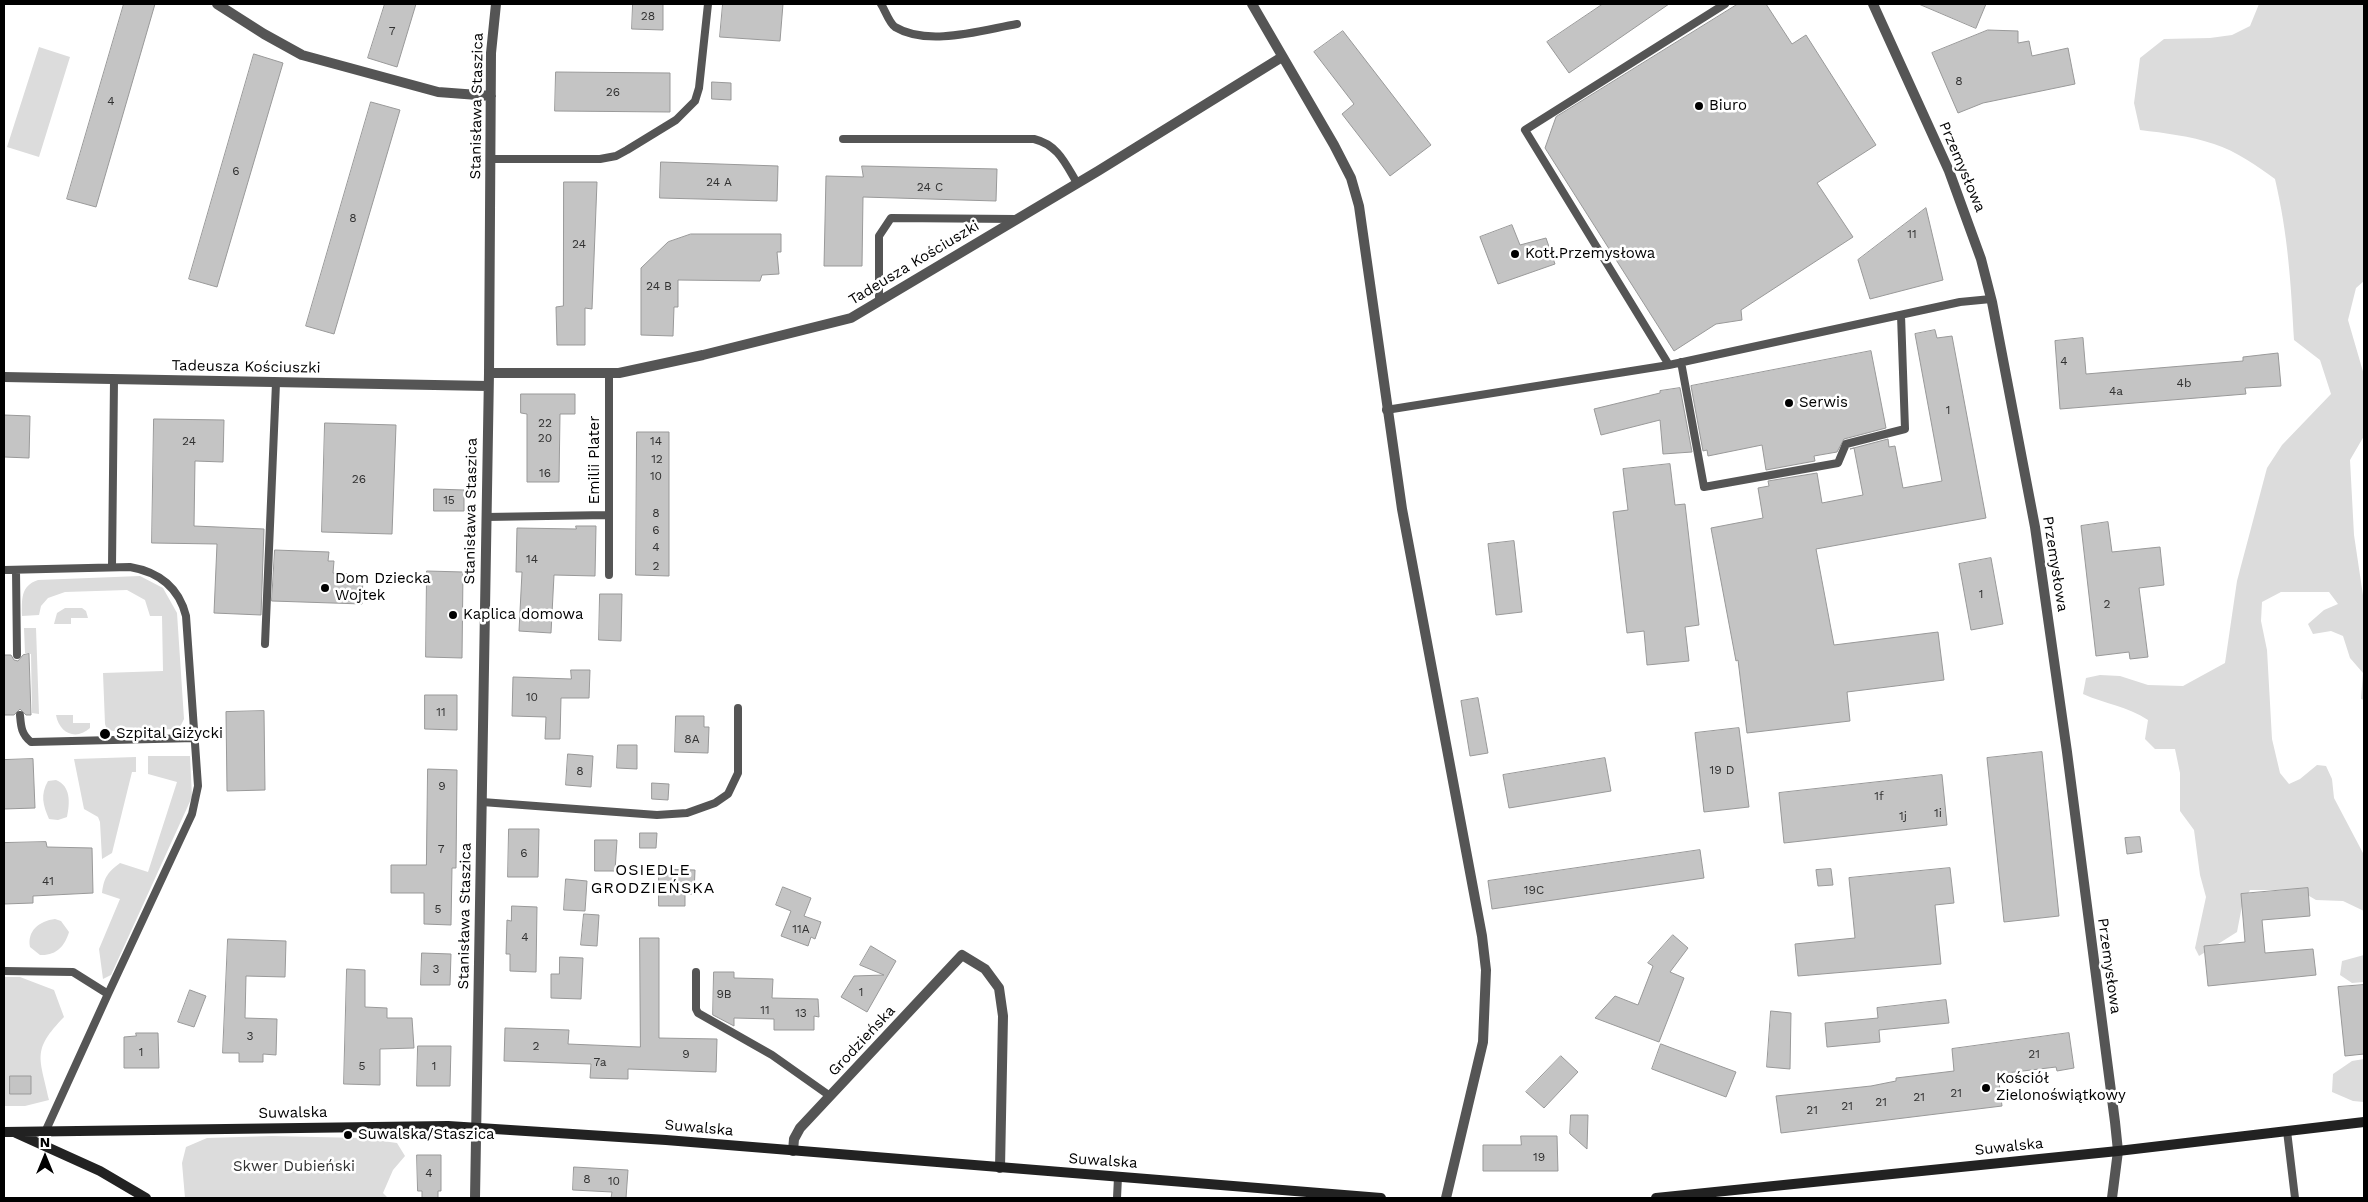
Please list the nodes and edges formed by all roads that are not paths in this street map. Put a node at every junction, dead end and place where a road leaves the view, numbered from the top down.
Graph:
1 (217, 4) edge
2 (496, 4) edge
3 (708, 4) edge
4 (881, 4) edge
5 (1252, 4) edge
6 (1725, 4) edge
7 (1873, 4) edge
8 (1017, 24) dead end
9 (1282, 57) junction
10 (492, 96) junction
11 (843, 139) dead end
12 (491, 158) junction
13 (1077, 183) junction
14 (1016, 219) junction
15 (1991, 299) junction
16 (879, 301) junction
17 (1901, 315) junction
18 (1681, 362) junction
19 (1669, 365) junction
20 (489, 372) junction
21 (609, 373) junction
22 (4, 377) edge
23 (114, 380) junction
24 (276, 383) junction
25 (488, 386) junction
26 (1386, 410) junction
27 (608, 515) junction
28 (486, 517) junction
29 (112, 566) junction
30 (4, 570) edge
31 (16, 570) junction
32 (609, 575) dead end
33 (265, 644) dead end
34 (17, 655) dead end
35 (738, 708) dead end
36 (20, 715) dead end
37 (195, 738) junction
38 (482, 802) junction
39 (4, 971) edge
40 (696, 972) dead end
41 (108, 994) junction
42 (830, 1096) junction
43 (2364, 1122) edge
44 (476, 1128) junction
45 (46, 1130) junction
46 (2287, 1131) junction
47 (8, 1132) edge
48 (793, 1151) junction
49 (2118, 1151) junction
50 (1000, 1168) junction
51 (1118, 1177) junction
52 (1730, 1194) edge
53 (146, 1198) edge
54 (475, 1198) edge
55 (1117, 1198) edge
56 (1381, 1198) edge
57 (1446, 1198) edge
58 (1656, 1198) edge
59 (2112, 1198) edge
60 (2295, 1198) edge

1 - 10 street
2 - 10 street, Stanisława Staszica
3 - 12 lane
4 - 8 lane
5 - 9 street
6 - 19 lane
7 - 15 street, Przemysłowa
9 - 13 street, Tadeusza Kościuszki
9 - 26 street
10 - 12 street, Stanisława Staszica
11 - 13 lane
12 - 20 street, Stanisława Staszica
13 - 14 street, Tadeusza Kościuszki
14 - 16 street, Tadeusza Kościuszki
14 - 16 lane
15 - 17 lane
15 - 49 street, Przemysłowa
16 - 21 street, Tadeusza Kościuszki
17 - 18 lane
17 - 18 lane
18 - 19 lane
19 - 26 lane
20 - 21 street, Tadeusza Kościuszki
20 - 25 street, Stanisława Staszica
21 - 27 lane, Emilii Plater
22 - 23 street, Tadeusza Kościuszki
23 - 24 street, Tadeusza Kościuszki
23 - 29 lane
24 - 25 street, Tadeusza Kościuszki
24 - 33 lane
25 - 28 street, Stanisława Staszica
26 - 57 street
27 - 28 lane, Emilii Plater
27 - 32 lane
28 - 38 street, Stanisława Staszica
29 - 31 lane
29 - 37 lane
30 - 31 lane
31 - 34 lane
35 - 38 lane
36 - 37 lane
37 - 41 lane
38 - 44 street, Stanisława Staszica
39 - 41 lane
40 - 42 lane
41 - 45 lane
42 - 48 street, Grodzieńska
42 - 50 street, Grodzieńska
43 - 46 street, Suwalska
44 - 45 street, Suwalska
44 - 48 street, Suwalska
44 - 54 street, Stanisława Staszica
45 - 47 street, Suwalska
46 - 49 street, Suwalska
46 - 60 lane
47 - 53 street
48 - 50 street, Suwalska
49 - 52 street, Suwalska
49 - 59 street, Przemysłowa
50 - 51 street, Suwalska
51 - 55 lane
51 - 56 street, Suwalska
52 - 58 street, Suwalska

